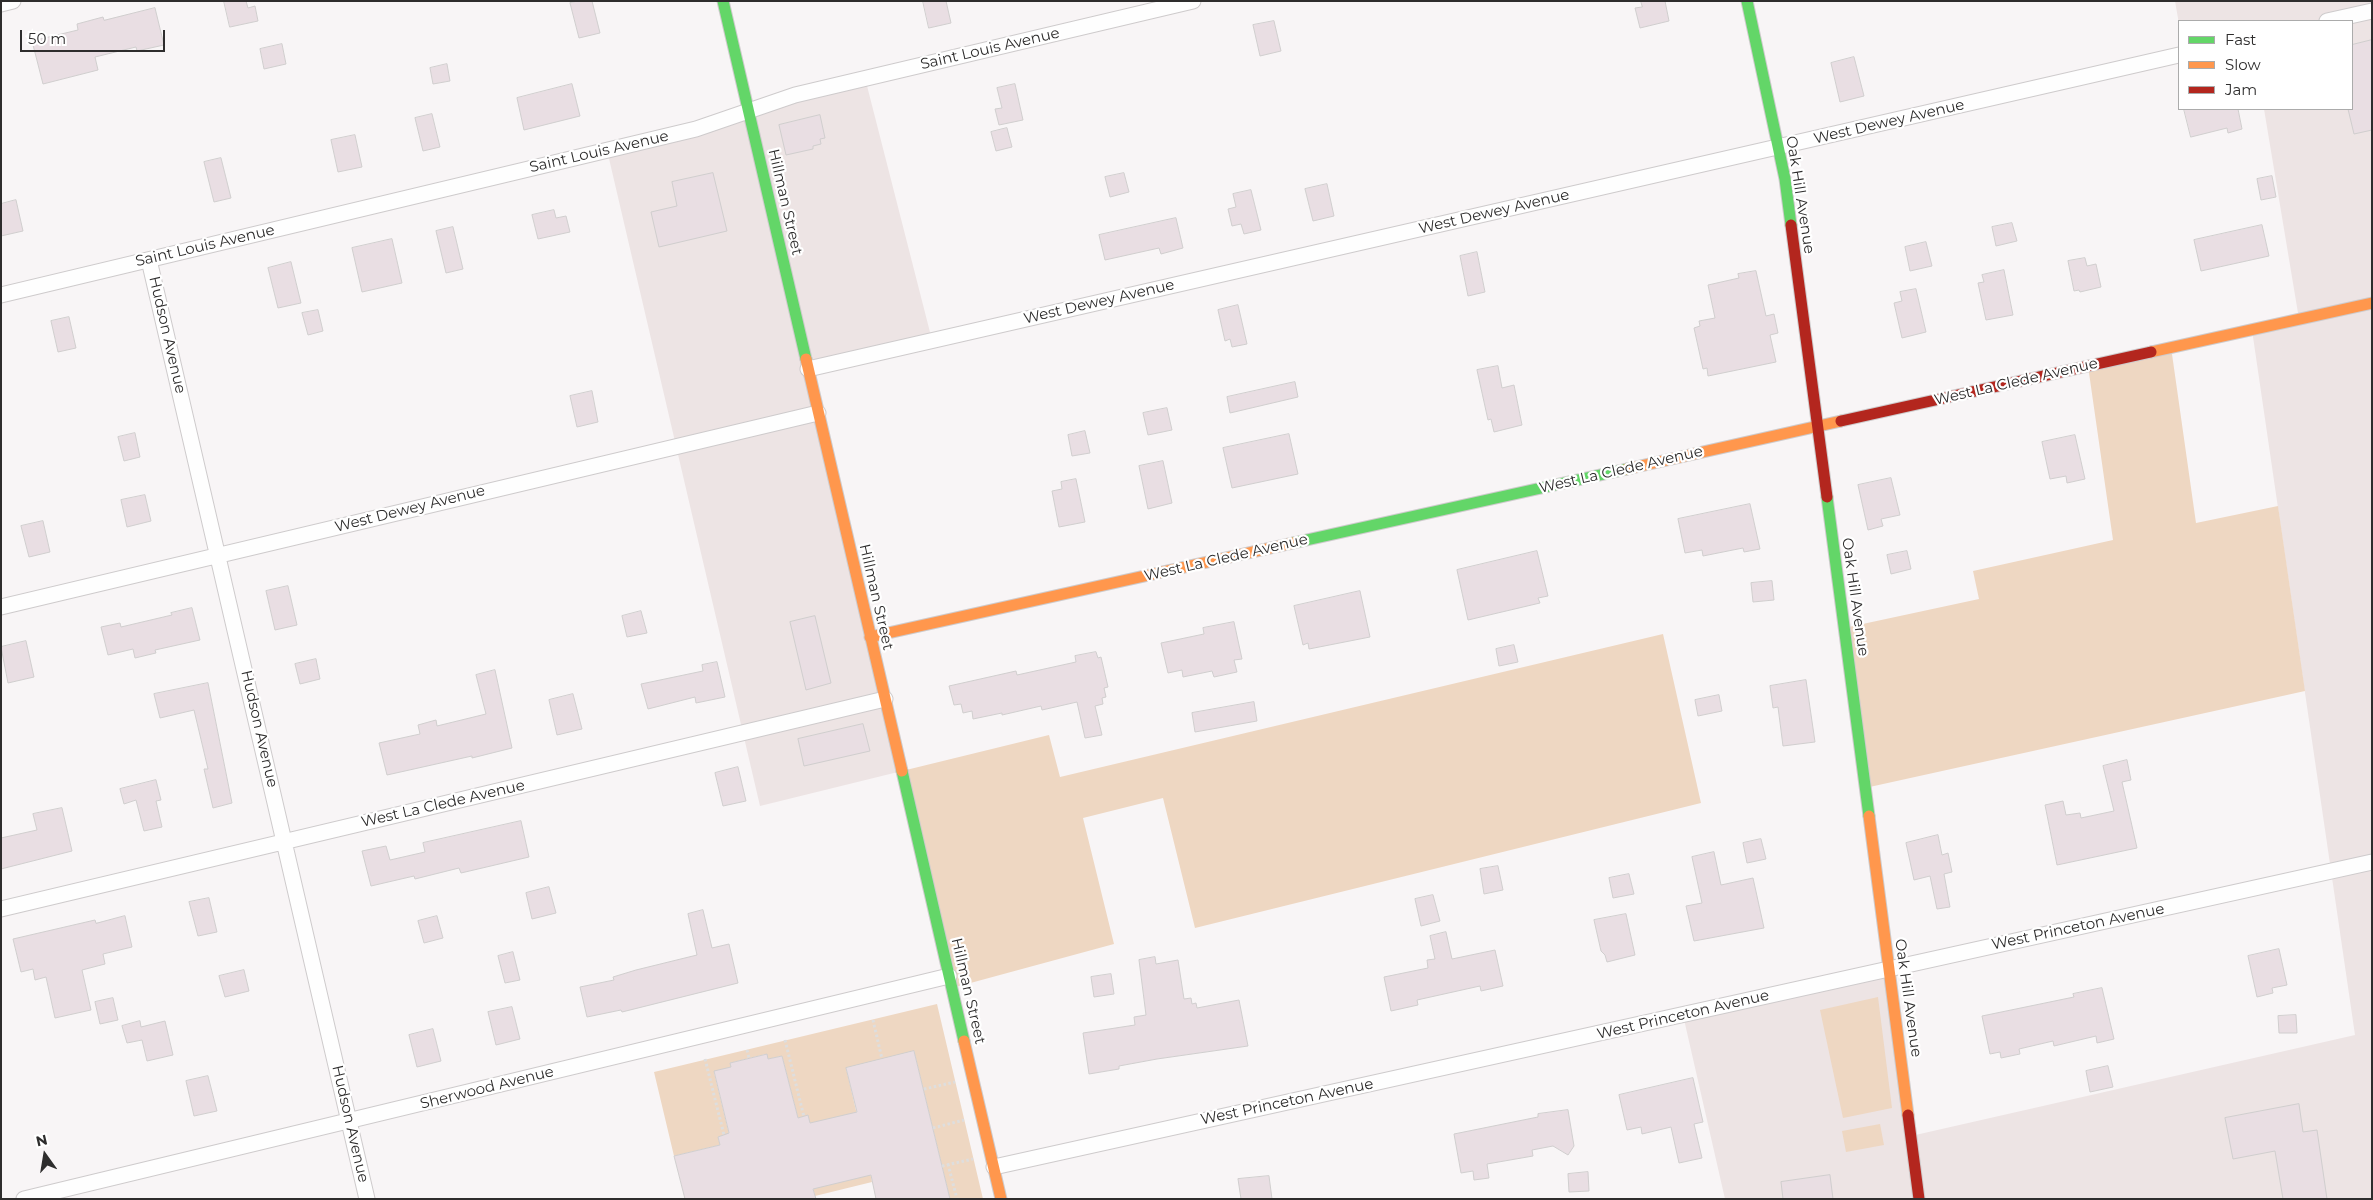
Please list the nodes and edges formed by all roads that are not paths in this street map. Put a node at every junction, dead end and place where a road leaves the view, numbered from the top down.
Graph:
1 (13, 1) edge
2 (723, 1) edge
3 (1193, 1) edge
4 (1747, 1) edge
5 (1, 4) edge
6 (2372, 11) edge
7 (2332, 20) edge
8 (2178, 55) edge
9 (748, 111) junction
10 (1778, 147) junction
11 (149, 260) junction
12 (1, 295) edge
13 (2372, 303) edge
14 (808, 369) junction
15 (818, 413) junction
16 (1817, 426) junction
17 (219, 555) junction
18 (1, 608) edge
19 (870, 636) junction
20 (885, 699) junction
21 (285, 842) junction
22 (2372, 862) edge
23 (1, 909) edge
24 (1889, 969) junction
25 (949, 976) junction
26 (349, 1121) junction
27 (994, 1167) junction
28 (24, 1199) edge
29 (367, 1199) edge
30 (1001, 1199) edge
31 (1919, 1199) edge

1 - 5 street
2 - 9 street, Hillman Street
3 - 9 street, Saint Louis Avenue
4 - 10 street, Oak Hill Avenue
6 - 7 street
8 - 10 street, West Dewey Avenue
9 - 11 street, Saint Louis Avenue
9 - 14 street, Hillman Street
10 - 14 street, West Dewey Avenue
10 - 16 street, Oak Hill Avenue
11 - 12 street, Saint Louis Avenue
11 - 17 street, Hudson Avenue
13 - 16 street, West La Clede Avenue
14 - 15 street, Hillman Street
15 - 17 street, West Dewey Avenue
15 - 19 street, Hillman Street
16 - 19 street, West La Clede Avenue
16 - 24 street, Oak Hill Avenue
17 - 18 street, West Dewey Avenue
17 - 21 street, Hudson Avenue
19 - 20 street, Hillman Street
20 - 21 street, West La Clede Avenue
20 - 25 street, Hillman Street
21 - 23 street, West La Clede Avenue
21 - 26 street, Hudson Avenue
22 - 24 street, West Princeton Avenue
24 - 27 street, West Princeton Avenue
24 - 31 street, Oak Hill Avenue
25 - 26 street, Sherwood Avenue
25 - 27 street, Hillman Street
26 - 28 street, Sherwood Avenue
26 - 29 street, Hudson Avenue
27 - 30 street, Hillman Street

